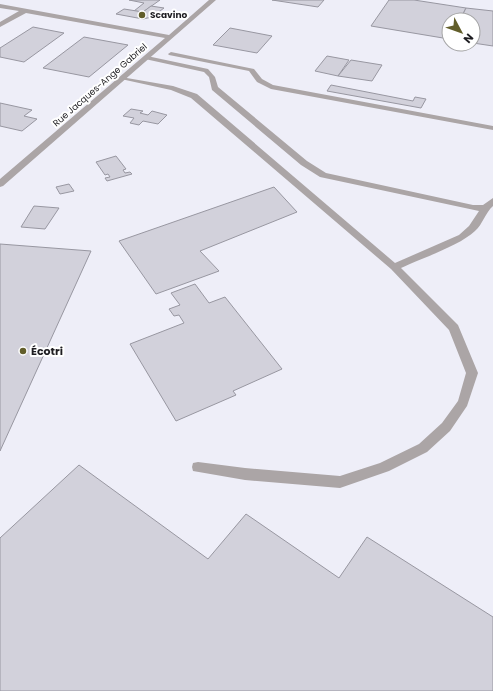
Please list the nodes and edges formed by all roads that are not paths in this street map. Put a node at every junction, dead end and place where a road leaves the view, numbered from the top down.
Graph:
1 (213, 0) edge
2 (0, 6) edge
3 (24, 11) junction
4 (0, 25) edge
5 (171, 37) junction
6 (154, 51) junction
7 (147, 58) junction
8 (123, 78) junction
9 (493, 128) edge
10 (0, 184) edge
11 (493, 201) edge
12 (485, 208) junction
13 (394, 267) junction
14 (198, 467) dead end

1 - 5 street, Rue Jacques-Ange Gabriel
2 - 3 street
3 - 4 street
3 - 5 street
5 - 6 street, Rue Jacques-Ange Gabriel
6 - 7 street, Rue Jacques-Ange Gabriel
6 - 9 lane
7 - 8 street, Rue Jacques-Ange Gabriel
7 - 12 lane
8 - 10 street, Rue Jacques-Ange Gabriel
8 - 13 lane
11 - 12 lane
12 - 13 lane
13 - 14 lane

